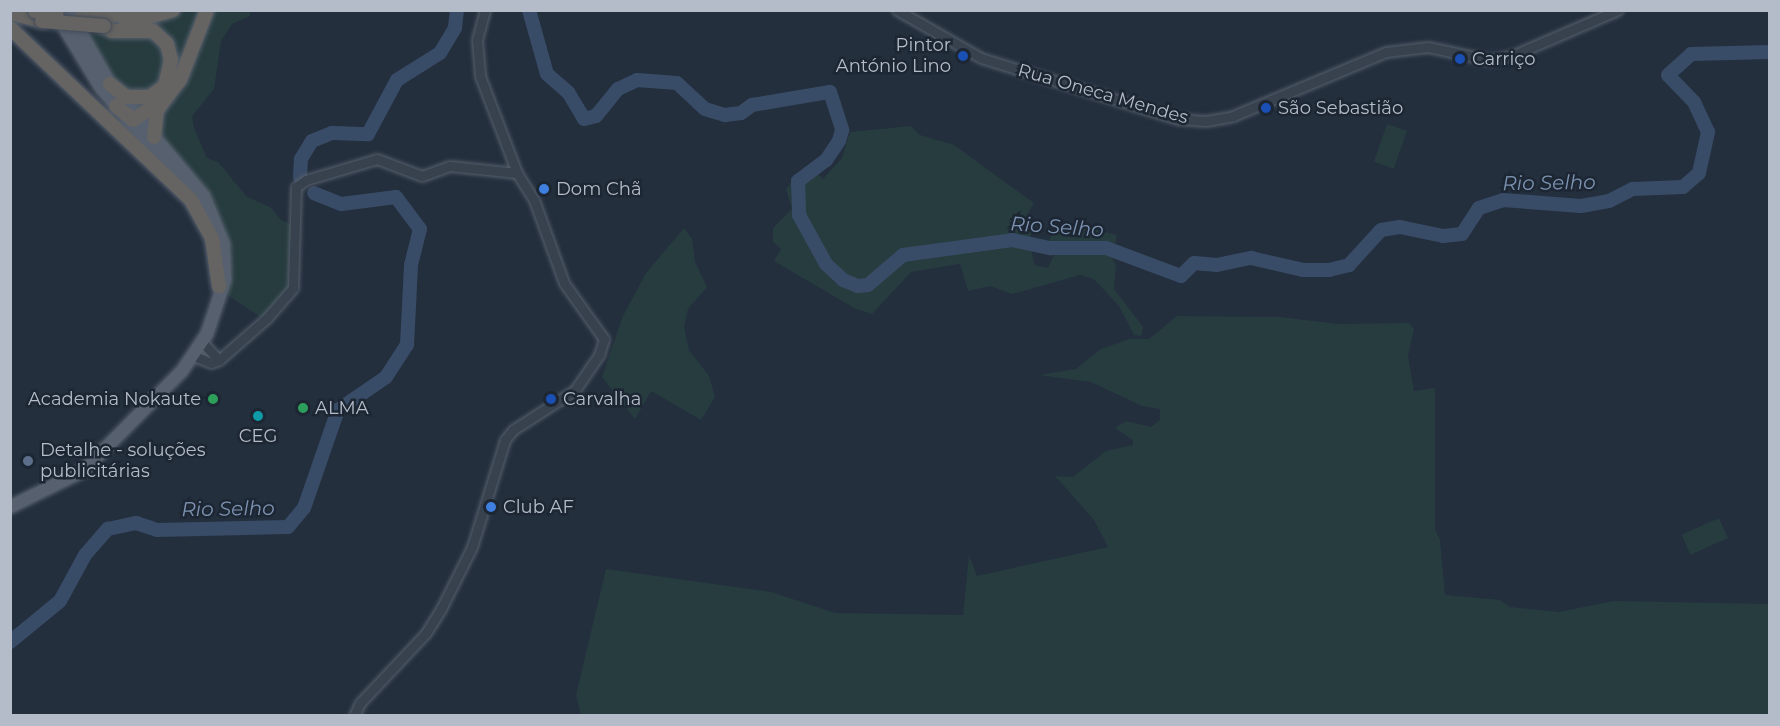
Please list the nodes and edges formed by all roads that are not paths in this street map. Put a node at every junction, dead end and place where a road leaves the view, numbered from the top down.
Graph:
1 (56, 10) edge
2 (149, 10) edge
3 (173, 10) edge
4 (207, 10) edge
5 (485, 10) edge
6 (897, 10) edge
7 (1618, 10) edge
8 (10, 13) edge
9 (36, 14) edge
10 (74, 14) edge
11 (102, 18) edge
12 (10, 28) edge
13 (110, 84) junction
14 (168, 95) junction
15 (116, 106) junction
16 (139, 118) junction
17 (154, 137) junction
18 (517, 173) junction
19 (219, 286) junction
20 (218, 304) junction
21 (202, 342) junction
22 (194, 356) junction
23 (219, 360) junction
24 (10, 507) edge
25 (354, 716) edge

1 - 15 main road
2 - 11 highway
3 - 11 highway
4 - 14 highway
5 - 18 street
6 - 7 street, Rua Oneca Mendes
8 - 9 highway
9 - 10 highway, bridge
9 - 11 highway, bridge
10 - 11 highway
10 - 13 main road
11 - 13 highway
12 - 19 highway
13 - 16 main road
14 - 16 highway
14 - 17 highway
15 - 16 highway
15 - 19 main road
16 - 17 main road
17 - 20 main road
18 - 23 street
18 - 25 street
19 - 20 main road
20 - 21 main road
21 - 22 main road
21 - 23 street
22 - 23 street
22 - 24 main road

